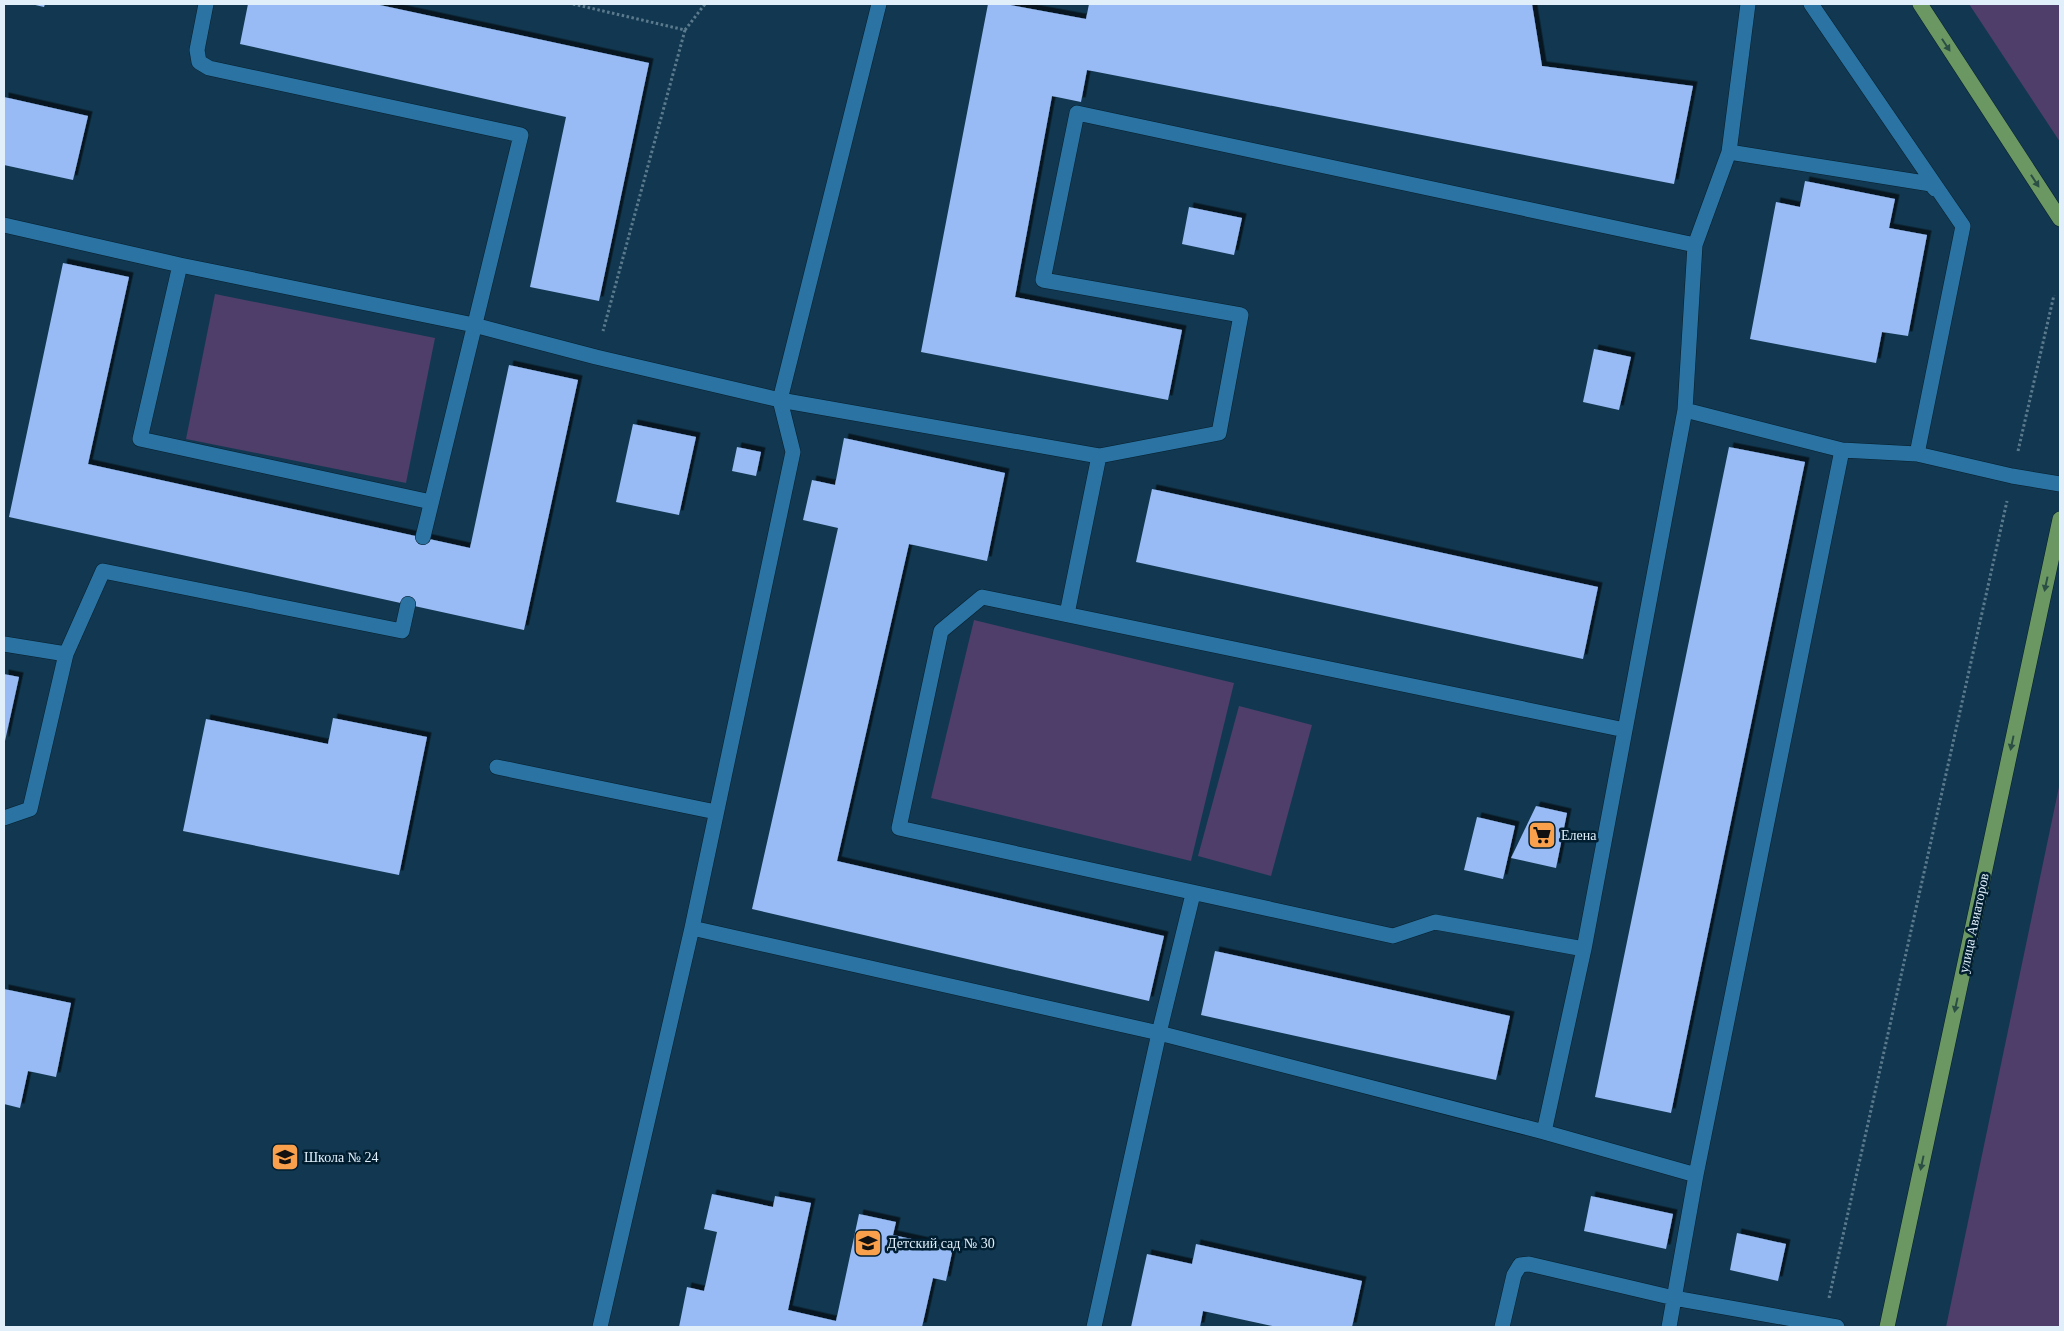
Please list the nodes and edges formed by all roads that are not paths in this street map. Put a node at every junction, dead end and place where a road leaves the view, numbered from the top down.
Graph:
1 (206, 4) edge
2 (879, 4) edge
3 (1748, 4) edge
4 (1811, 4) edge
5 (1920, 4) edge
6 (1729, 152) junction
7 (1939, 194) junction
8 (2060, 219) edge
9 (4, 228) edge
10 (1695, 245) junction
11 (180, 265) junction
12 (474, 325) junction
13 (780, 400) junction
14 (1685, 410) junction
15 (1842, 450) junction
16 (1917, 454) junction
17 (1099, 456) junction
18 (2060, 484) edge
19 (431, 502) junction
20 (2060, 519) edge
21 (423, 538) dead end
22 (408, 604) dead end
23 (1067, 614) junction
24 (4, 644) edge
25 (66, 654) junction
26 (1625, 730) junction
27 (497, 768) dead end
28 (716, 812) junction
29 (4, 818) edge
30 (1194, 894) junction
31 (692, 928) junction
32 (1584, 949) junction
33 (1159, 1033) junction
34 (1544, 1132) junction
35 (1696, 1176) junction
36 (1674, 1298) junction
37 (1830, 1326) edge
38 (600, 1327) edge
39 (1094, 1327) edge
40 (1502, 1327) edge
41 (1668, 1327) edge
42 (1887, 1327) edge

1 - 12 lane
2 - 13 lane
3 - 6 lane
4 - 7 lane
5 -> 8 main road
6 - 7 lane
6 - 10 lane
7 - 16 lane
9 - 11 lane
10 - 14 lane
10 - 17 lane
11 - 12 lane
11 - 19 lane
12 - 13 lane
12 - 19 lane
13 - 17 lane
13 - 28 lane
14 - 15 lane
14 - 26 lane
15 - 16 lane
15 - 35 lane
16 - 18 lane
17 - 23 lane
19 - 21 lane
20 -> 42 main road, улица Авиаторов
22 - 25 lane
23 - 26 lane
23 - 30 lane
24 - 25 lane
25 - 29 lane
26 - 32 lane
27 - 28 lane
28 - 31 lane
30 - 32 lane
30 - 33 lane
31 - 33 lane
31 - 38 lane
32 - 34 lane
33 - 34 lane
33 - 39 lane
34 - 35 lane
35 - 36 lane
36 - 37 lane
36 - 40 lane
36 - 41 lane

